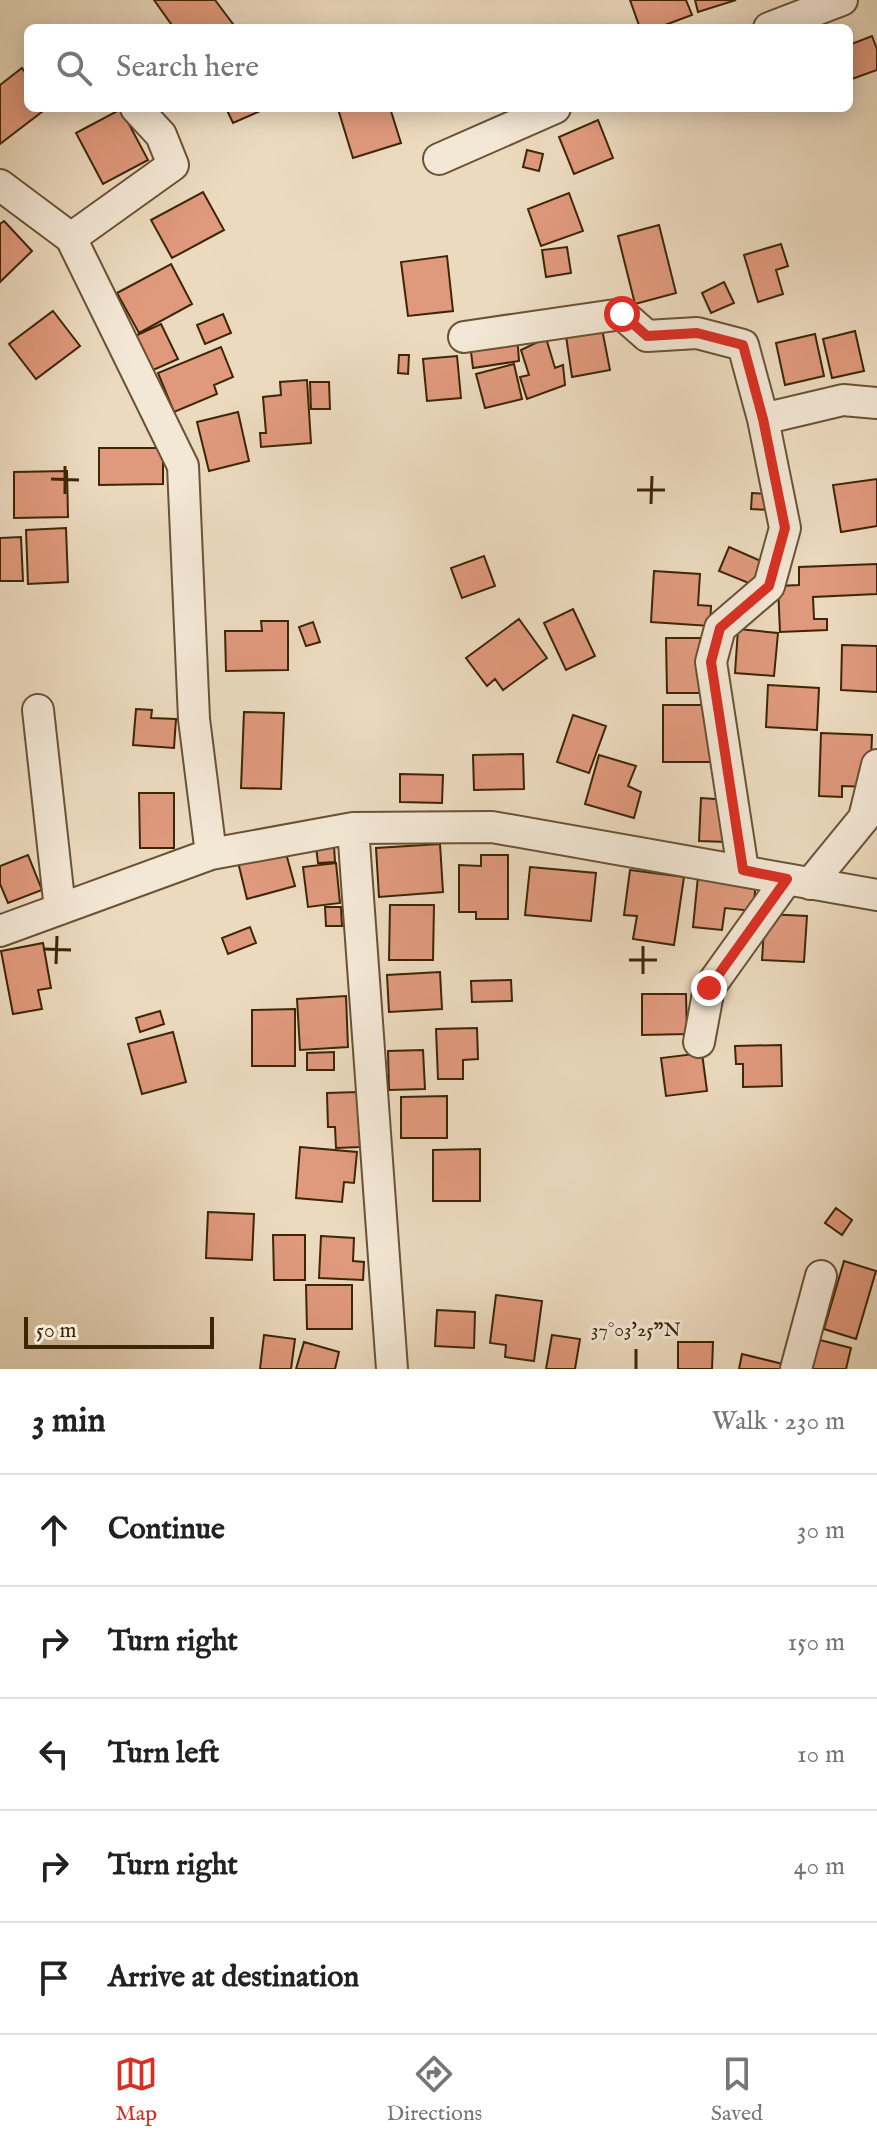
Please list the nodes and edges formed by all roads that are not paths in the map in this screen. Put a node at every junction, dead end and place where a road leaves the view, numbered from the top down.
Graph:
1 (842, 0) edge
2 (779, 24) edge
3 (140, 112) edge
4 (546, 112) edge
5 (439, 159) dead end
6 (0, 185) edge
7 (71, 238) junction
8 (464, 337) dead end
9 (877, 403) edge
10 (763, 419) junction
11 (38, 710) dead end
12 (877, 765) edge
13 (353, 828) junction
14 (211, 854) junction
15 (743, 870) junction
16 (799, 881) junction
17 (877, 895) edge
18 (60, 909) junction
19 (0, 931) edge
20 (699, 1042) dead end
21 (821, 1276) dead end
22 (392, 1369) edge
23 (796, 1369) edge

1 - 2 street
3 - 7 street
4 - 5 street
6 - 7 street
7 - 14 street
8 - 10 street
9 - 10 street
10 - 15 street
11 - 18 street
12 - 16 street
13 - 14 street
13 - 15 street
13 - 22 street
14 - 18 street
15 - 16 street
16 - 17 street
16 - 20 street
18 - 19 street
21 - 23 street

